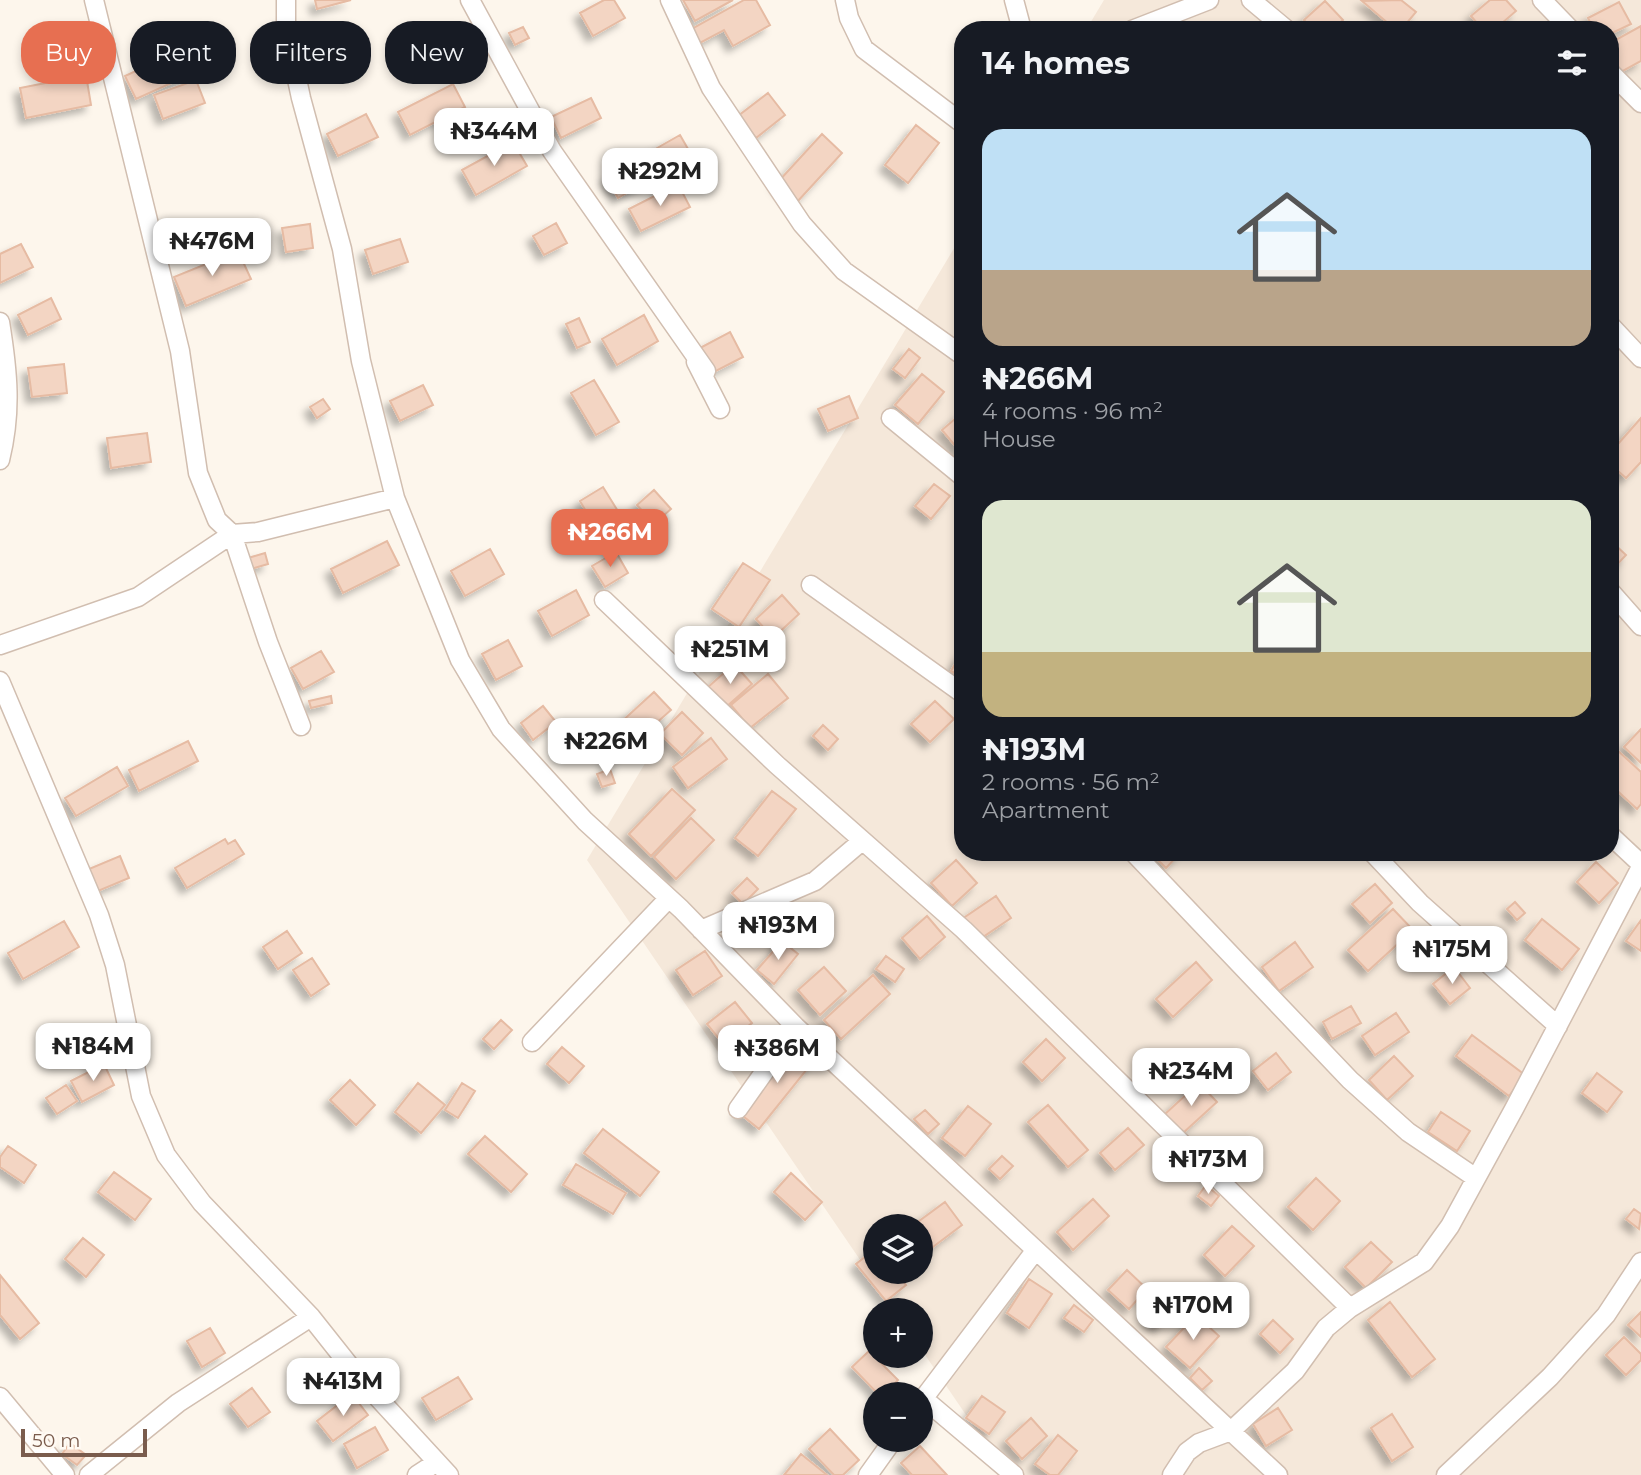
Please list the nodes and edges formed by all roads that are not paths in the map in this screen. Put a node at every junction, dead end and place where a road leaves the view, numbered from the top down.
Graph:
1 (94, 0) edge
2 (286, 0) edge
3 (470, 0) edge
4 (670, 0) edge
5 (845, 0) edge
6 (1014, 0) edge
7 (1209, 0) edge
8 (1251, 0) edge
9 (1542, 0) edge
10 (1020, 21) edge
11 (1155, 21) edge
12 (1276, 21) edge
13 (1562, 21) edge
14 (1619, 81) edge
15 (1641, 103) edge
16 (954, 117) edge
17 (0, 322) edge
18 (1619, 335) edge
19 (683, 339) junction
20 (954, 349) edge
21 (1641, 358) edge
22 (706, 372) dead end
23 (720, 408) dead end
24 (891, 418) dead end
25 (0, 460) edge
26 (954, 469) edge
27 (396, 498) junction
28 (232, 534) junction
29 (811, 585) dead end
30 (604, 600) dead end
31 (1619, 601) edge
32 (1641, 626) edge
33 (0, 645) edge
34 (0, 681) edge
35 (954, 687) edge
36 (301, 726) dead end
37 (862, 841) junction
38 (1619, 844) edge
39 (1142, 861) edge
40 (1380, 861) edge
41 (1641, 865) edge
42 (1637, 887) edge
43 (669, 898) junction
44 (702, 930) junction
45 (1558, 1026) junction
46 (796, 1027) junction
47 (532, 1042) dead end
48 (738, 1109) dead end
49 (1476, 1178) junction
50 (1035, 1251) junction
51 (1641, 1262) edge
52 (1350, 1308) junction
53 (311, 1317) junction
54 (933, 1386) edge
55 (0, 1397) edge
56 (933, 1410) edge
57 (1231, 1432) junction
58 (884, 1452) edge
59 (443, 1468) edge
60 (65, 1475) edge
61 (89, 1475) edge
62 (416, 1475) edge
63 (868, 1475) edge
64 (1014, 1475) edge
65 (1172, 1475) edge
66 (1278, 1475) edge
67 (1446, 1475) edge

1 - 28 street
2 - 27 street
3 - 19 street
4 - 20 street
5 - 16 street
6 - 10 street
7 - 11 street
8 - 12 street
9 - 13 street
14 - 15 street
17 - 25 street
18 - 21 street
19 - 22 street
19 - 23 street
24 - 26 street
27 - 28 street
27 - 43 street
28 - 33 street
28 - 36 street
29 - 35 street
30 - 37 street
31 - 32 street
34 - 53 street
37 - 44 street
37 - 52 street
38 - 41 street
39 - 49 street
40 - 45 street
41 - 42 street
42 - 45 street
43 - 44 street
43 - 47 street
44 - 46 street
45 - 49 street
46 - 48 street
46 - 50 street
49 - 52 street
50 - 54 street
50 - 57 street
51 - 67 street
52 - 57 street
53 - 59 street
53 - 61 street
55 - 60 street
56 - 64 street
57 - 65 street
57 - 66 street
58 - 63 street
59 - 62 street

